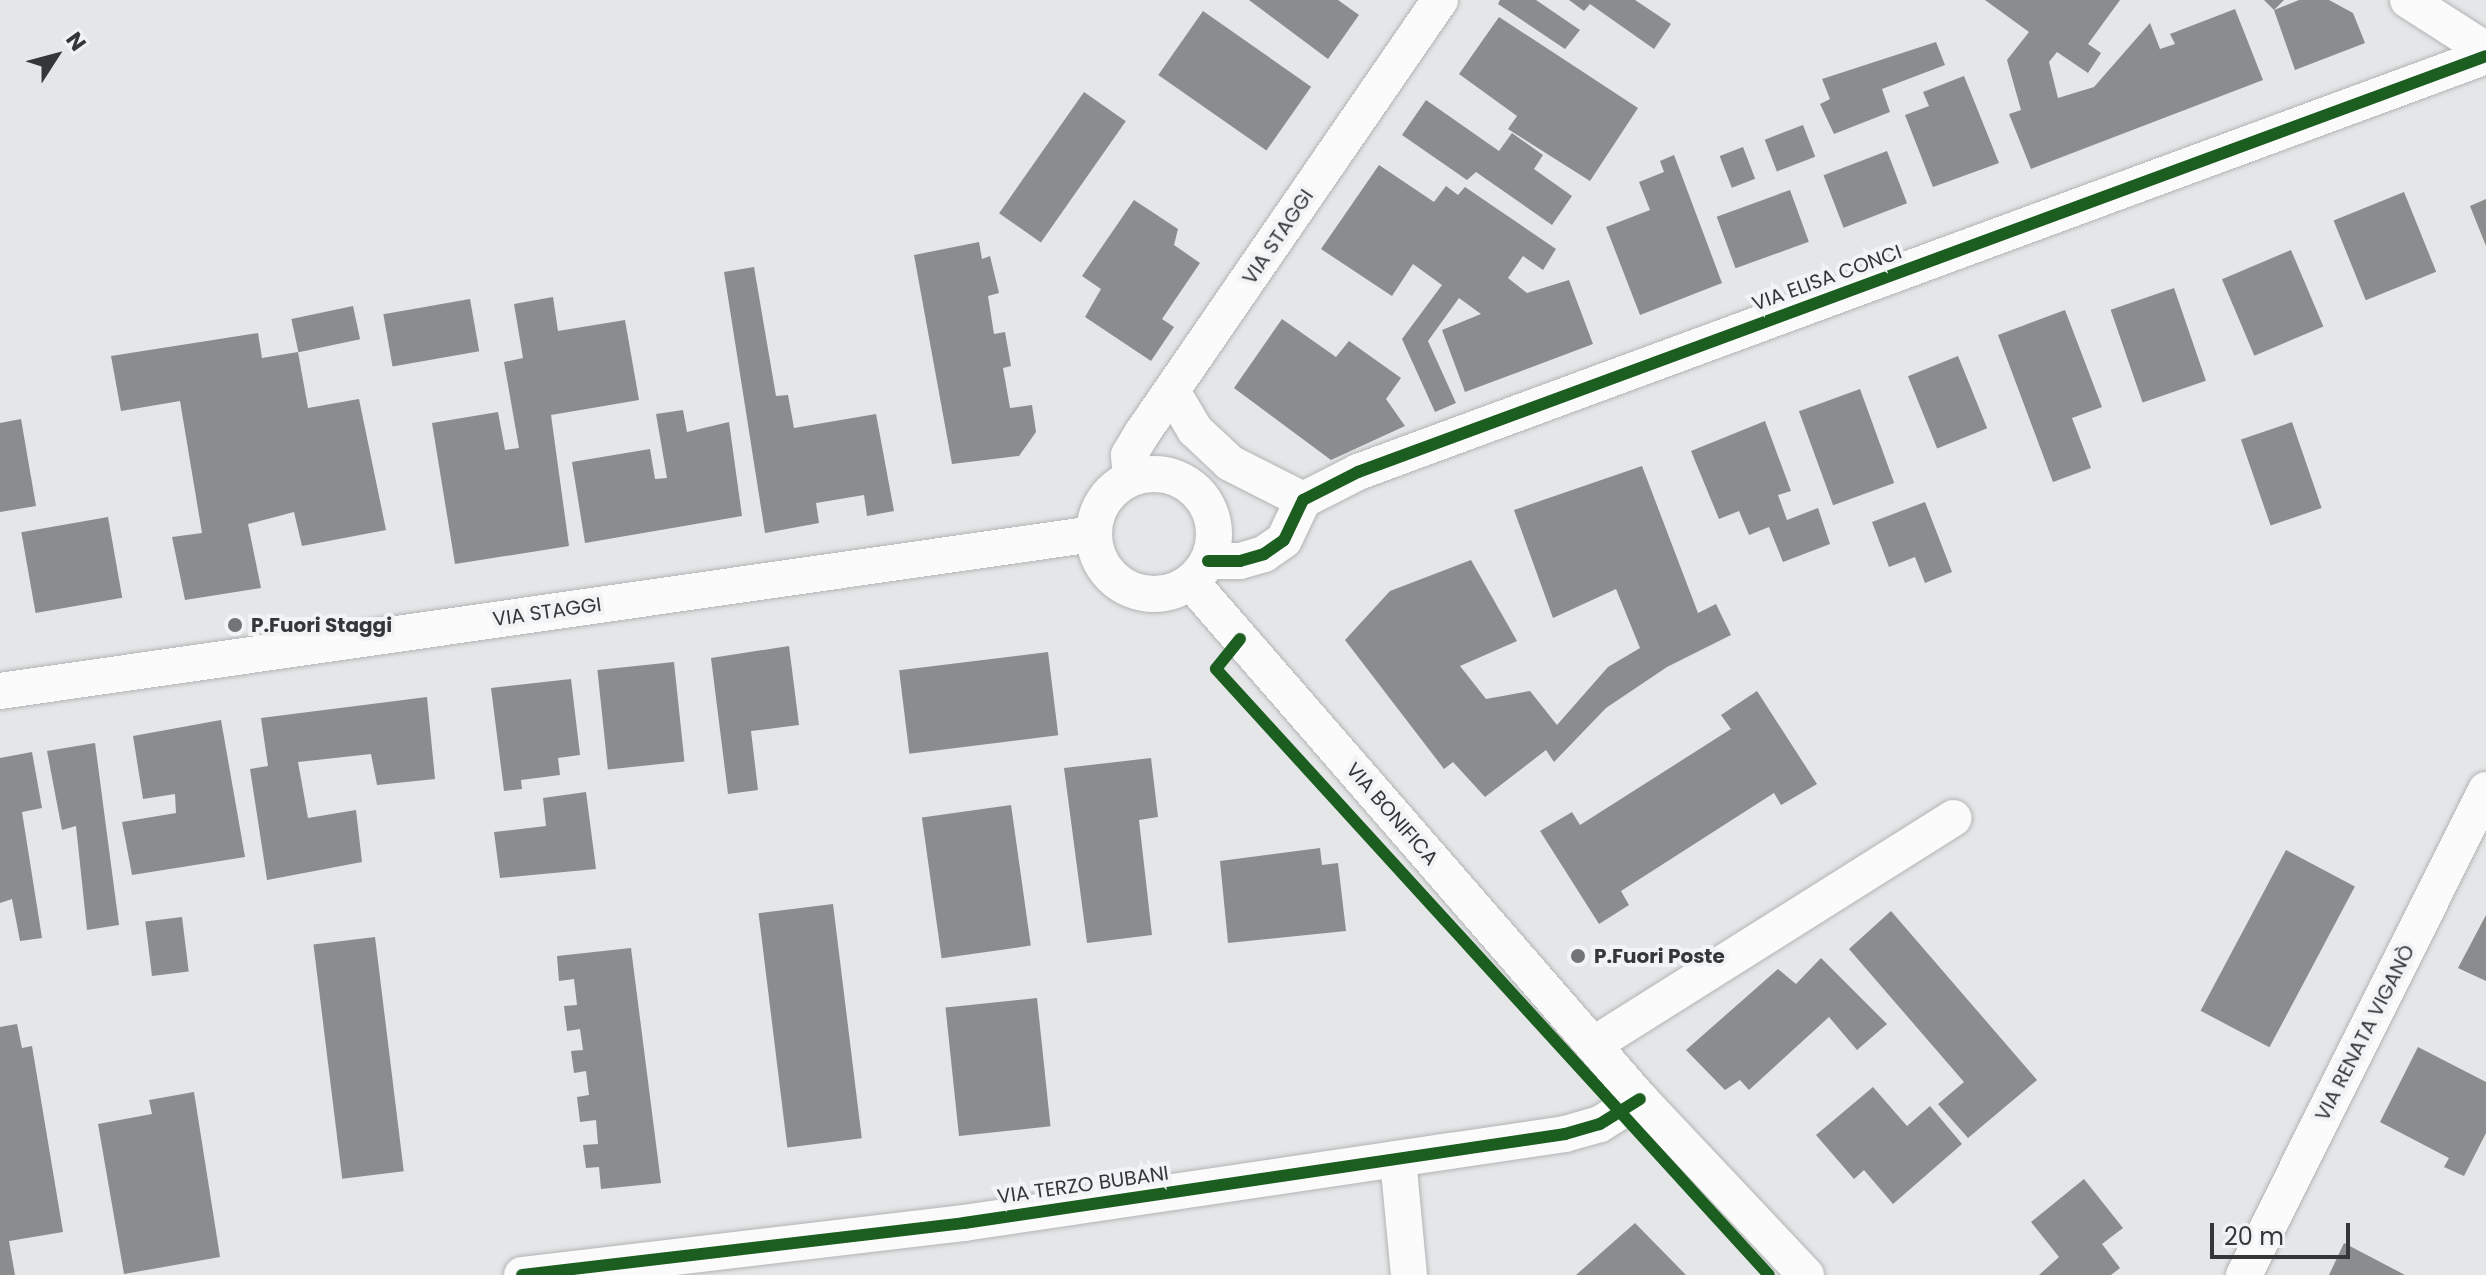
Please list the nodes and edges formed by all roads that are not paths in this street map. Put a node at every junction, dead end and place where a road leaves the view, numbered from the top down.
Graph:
1 (1440, 0) edge
2 (2408, 0) edge
3 (2486, 53) edge
4 (1173, 393) junction
5 (1131, 478) junction
6 (1303, 500) junction
7 (1094, 534) junction
8 (1199, 571) junction
9 (0, 691) edge
10 (2486, 790) edge
11 (1953, 818) dead end
12 (1593, 1045) junction
13 (1640, 1099) junction
14 (1398, 1159) junction
15 (669, 1266) edge
16 (522, 1275) edge
17 (1409, 1275) edge
18 (1806, 1275) edge
19 (2244, 1275) edge

1 - 4 street, VIA STAGGI
2 - 3 street
3 - 6 street, VIA ELISA CONCI
4 - 5 street, VIA STAGGI
4 - 6 street
5 - 7 street
5 - 8 street
6 - 8 street
7 - 8 street
7 - 9 street, VIA STAGGI
8 - 12 street, VIA BONIFICA
10 - 19 street, VIA RENATA VIGANÒ
11 - 12 street
12 - 13 street, VIA BONIFICA
13 - 14 street, VIA TERZO BUBANI
13 - 18 street, VIA BONIFICA
14 - 15 street, VIA TERZO BUBANI
14 - 17 street
15 - 16 street, VIA TERZO BUBANI

